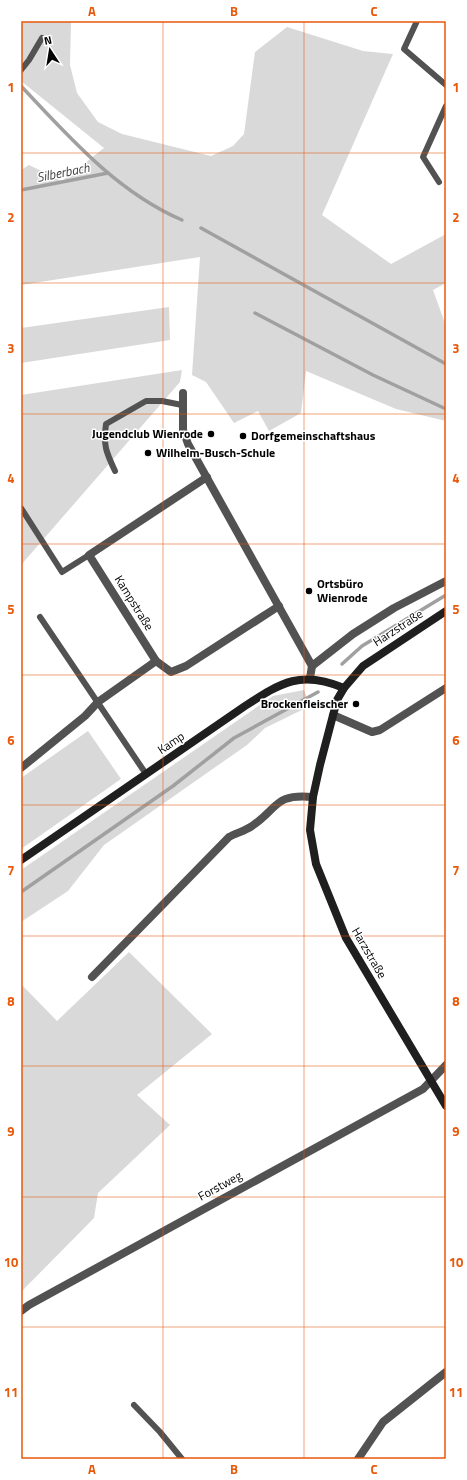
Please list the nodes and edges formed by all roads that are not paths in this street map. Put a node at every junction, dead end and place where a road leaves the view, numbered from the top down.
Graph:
1 (417, 21) edge
2 (42, 38) dead end
3 (21, 70) edge
4 (446, 85) edge
5 (446, 106) edge
6 (439, 182) dead end
7 (183, 394) dead end
8 (182, 405) junction
9 (115, 471) dead end
10 (207, 477) junction
11 (21, 508) edge
12 (89, 555) junction
13 (446, 582) edge
14 (279, 606) junction
15 (446, 612) edge
16 (40, 617) dead end
17 (156, 661) junction
18 (312, 666) junction
19 (310, 678) junction
20 (344, 688) junction
21 (446, 688) edge
22 (98, 702) junction
23 (333, 715) junction
24 (21, 768) edge
25 (146, 774) junction
26 (312, 797) junction
27 (21, 860) edge
28 (92, 977) dead end
29 (446, 1065) edge
30 (431, 1082) junction
31 (446, 1106) edge
32 (21, 1311) edge
33 (446, 1372) edge
34 (134, 1405) dead end
35 (182, 1459) edge
36 (358, 1459) edge

1 - 4 lane
2 - 3 lane
5 - 6 lane
7 - 8 street
8 - 9 lane
8 - 10 street
10 - 12 street
10 - 14 street
11 - 12 lane
12 - 17 street, Kampstraße
13 - 18 street, Harzstraße
14 - 17 street, Kampstraße
14 - 18 street
15 - 20 main road, Harzstraße
16 - 22 lane
17 - 22 street
18 - 19 street
19 - 20 main road, Kamp
19 - 25 main road, Kamp
20 - 23 main road, Harzstraße
21 - 23 street
22 - 24 street
22 - 25 lane
23 - 26 main road, Harzstraße
25 - 27 main road, Kamp
26 - 28 street
26 - 30 main road, Harzstraße
29 - 30 street, Forstweg
30 - 31 main road, Harzstraße
30 - 32 street, Forstweg
33 - 36 street
34 - 35 lane

